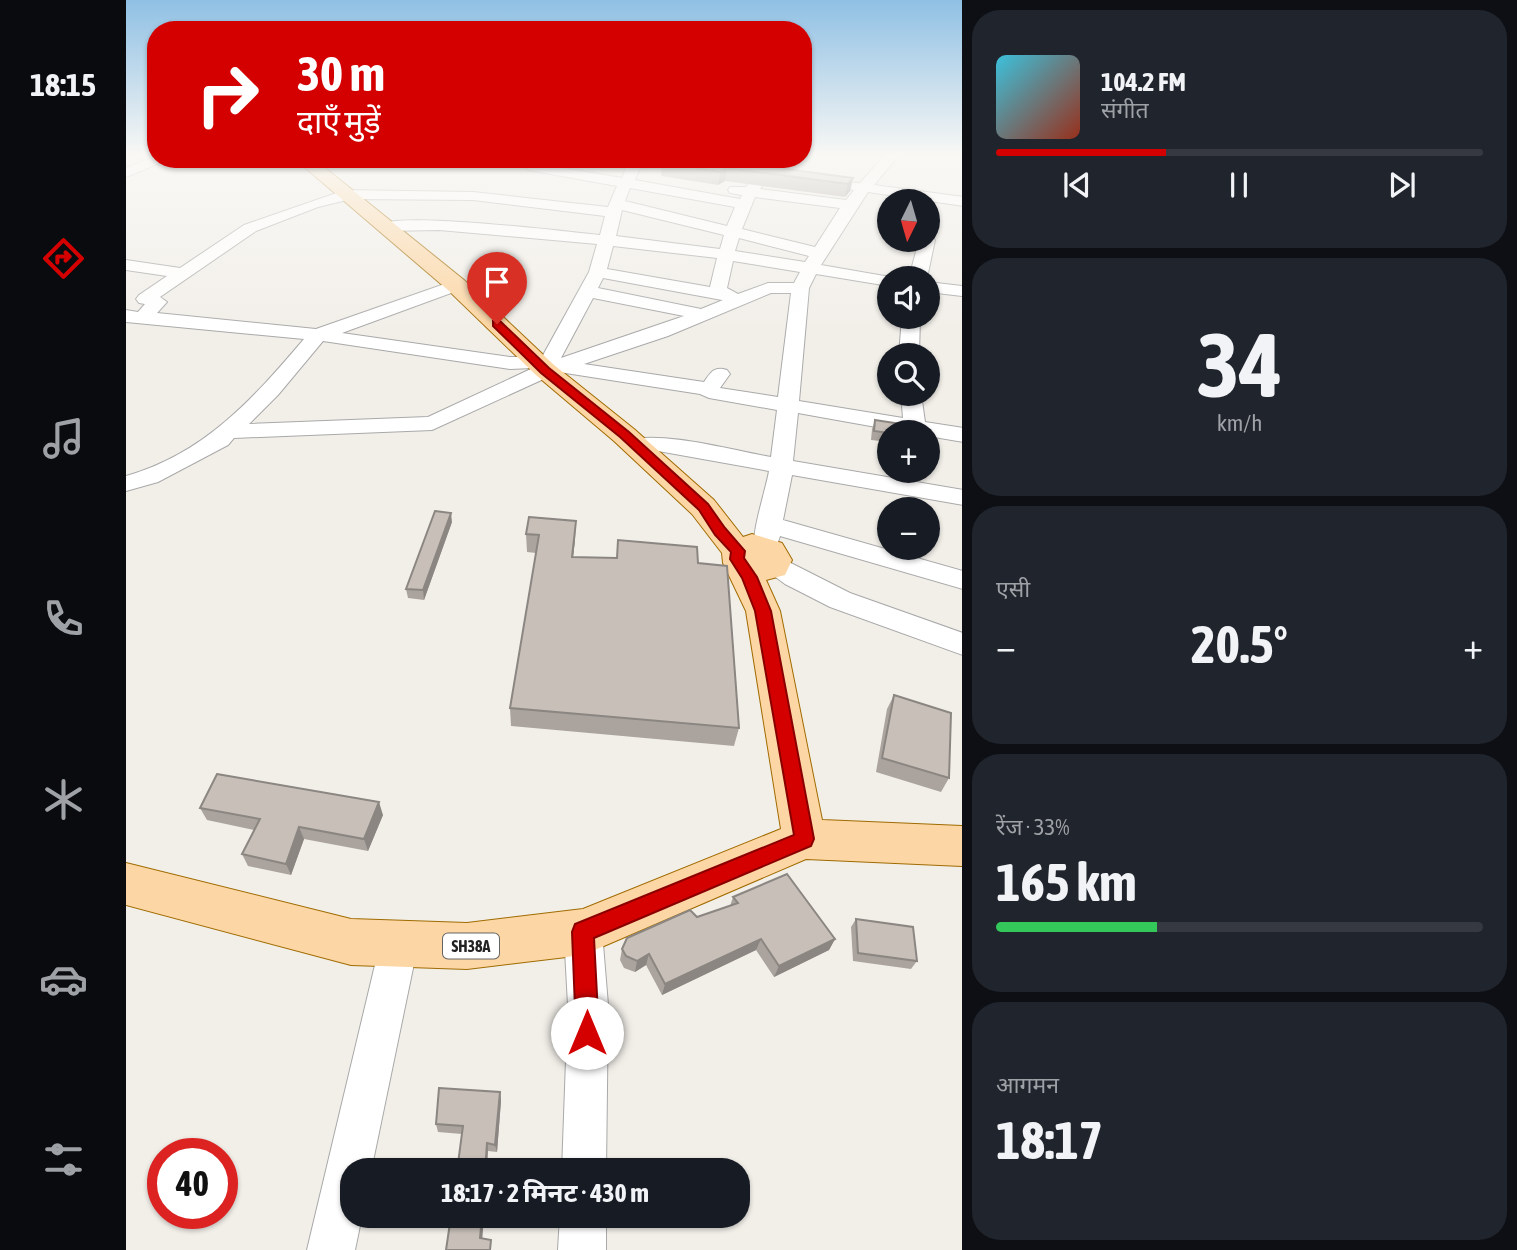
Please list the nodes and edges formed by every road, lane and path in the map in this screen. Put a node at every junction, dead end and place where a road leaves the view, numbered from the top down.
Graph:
1 (289, 213) edge
2 (370, 213) edge
3 (613, 213) edge
4 (644, 213) edge
5 (740, 213) edge
6 (844, 213) edge
7 (385, 226) junction
8 (733, 230) junction
9 (726, 254) junction
10 (599, 257) junction
11 (814, 260) junction
12 (126, 265) edge
13 (182, 273) junction
14 (877, 278) edge
15 (456, 285) junction
16 (800, 288) junction
17 (940, 288) edge
18 (962, 291) edge
19 (587, 292) junction
20 (732, 298) junction
21 (704, 315) junction
22 (134, 316) edge
23 (318, 335) junction
24 (547, 366) junction
25 (788, 407) junction
26 (877, 423) edge
27 (228, 432) junction
28 (940, 433) edge
29 (962, 435) edge
30 (636, 445) junction
31 (781, 465) junction
32 (877, 475) edge
33 (130, 480) edge
34 (926, 483) edge
35 (962, 498) edge
36 (760, 552) junction
37 (962, 580) edge
38 (962, 645) edge
39 (804, 839) junction
40 (962, 846) edge
41 (126, 884) edge
42 (583, 932) junction
43 (399, 944) junction
44 (584, 1158) edge
45 (583, 1228) edge
46 (331, 1250) edge
47 (582, 1250) edge

1 - 13 street
2 - 7 main road
3 - 10 street
4 - 8 street
5 - 8 street
6 - 11 street
7 - 10 street
7 - 15 main road
8 - 9 street
8 - 11 street
9 - 10 street
9 - 11 street
9 - 20 street
10 - 19 street
10 - 20 street
11 - 14 street
11 - 16 street
12 - 13 street
13 - 22 street
15 - 23 street
15 - 24 main road
16 - 20 street
16 - 25 street
17 - 18 street
19 - 21 street
19 - 24 street
20 - 21 street
21 - 24 street
22 - 23 street
23 - 24 street
23 - 27 street
24 - 25 street
24 - 27 street
24 - 30 main road
25 - 26 street
25 - 31 street
27 - 33 street
28 - 29 street
30 - 31 street
30 - 36 main road
31 - 32 street
31 - 36 street
34 - 35 street
36 - 37 street
36 - 38 street
36 - 39 main road
39 - 40 main road
39 - 42 main road, SH38A
41 - 43 main road, SH38A
42 - 43 main road, SH38A
42 - 44 street
43 - 46 street
45 - 47 street

